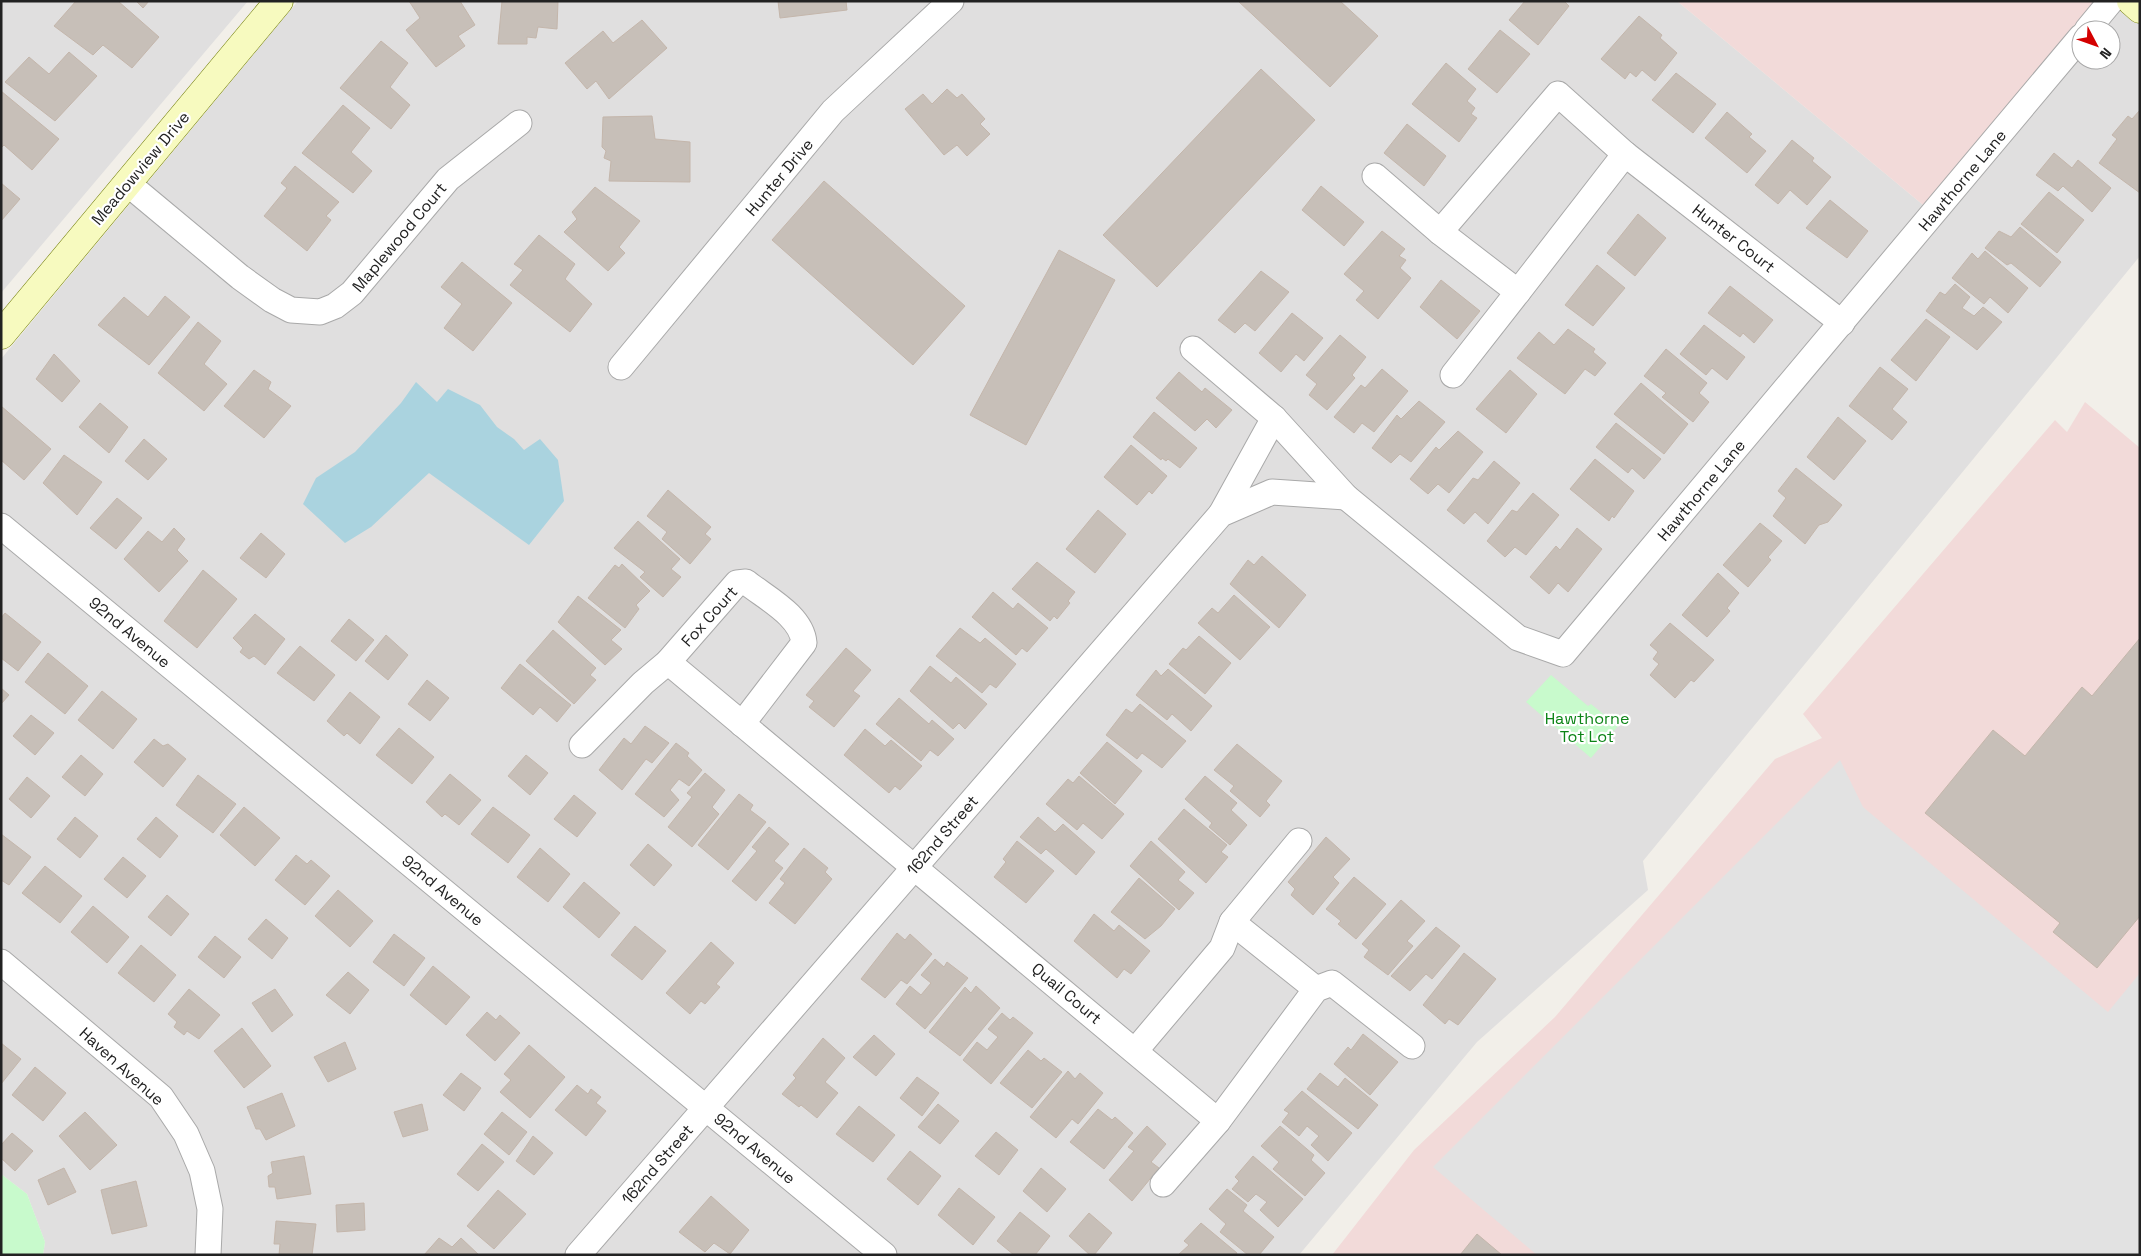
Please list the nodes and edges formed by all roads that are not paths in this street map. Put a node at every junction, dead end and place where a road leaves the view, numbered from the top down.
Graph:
1 (279, 1) edge
2 (951, 1) edge
3 (2111, 1) edge
4 (2130, 1) edge
5 (2140, 9) edge
6 (2095, 20) edge
7 (2071, 49) edge
8 (519, 122) dead end
9 (1625, 154) junction
10 (1375, 176) dead end
11 (127, 184) junction
12 (1440, 232) junction
13 (1518, 292) junction
14 (1842, 323) junction
15 (1, 335) edge
16 (1194, 349) dead end
17 (621, 367) dead end
18 (1453, 376) dead end
19 (1274, 418) junction
20 (1346, 497) junction
21 (1221, 514) junction
22 (1, 526) edge
23 (668, 662) junction
24 (742, 724) junction
25 (582, 745) dead end
26 (1298, 841) dead end
27 (914, 867) junction
28 (1232, 922) junction
29 (1, 962) edge
30 (1316, 989) junction
31 (1412, 1046) dead end
32 (1136, 1051) junction
33 (706, 1108) junction
34 (1218, 1121) junction
35 (1163, 1184) dead end
36 (208, 1255) edge
37 (578, 1255) edge
38 (884, 1255) edge

1 - 11 street, Meadowview Drive
2 - 17 street, Hunter Drive
3 - 6 street
4 - 5 street
7 - 14 street, Hawthorne Lane
8 - 11 street, Maplewood Court
9 - 12 street, Hunter Court
9 - 13 street
9 - 14 street, Hunter Court
10 - 12 street
11 - 15 street, Meadowview Drive
12 - 13 street
13 - 18 street
14 - 20 street, Hawthorne Lane
16 - 19 street, Hawthorne Lane
19 - 20 street, Hawthorne Lane
19 - 21 street
20 - 21 street, 162nd Street
21 - 27 street, 162nd Street
22 - 33 street, 92nd Avenue
23 - 24 street, Fox Court
23 - 24 street, Fox Court
23 - 25 street, Fox Court
24 - 27 street, Fox Court
26 - 28 street
27 - 32 street, Quail Court
27 - 33 street, 162nd Street
28 - 30 street
28 - 32 street
29 - 36 street, Haven Avenue
30 - 31 street
30 - 34 street
32 - 34 street, Quail Court
33 - 37 street, 162nd Street
33 - 38 street, 92nd Avenue
34 - 35 street

